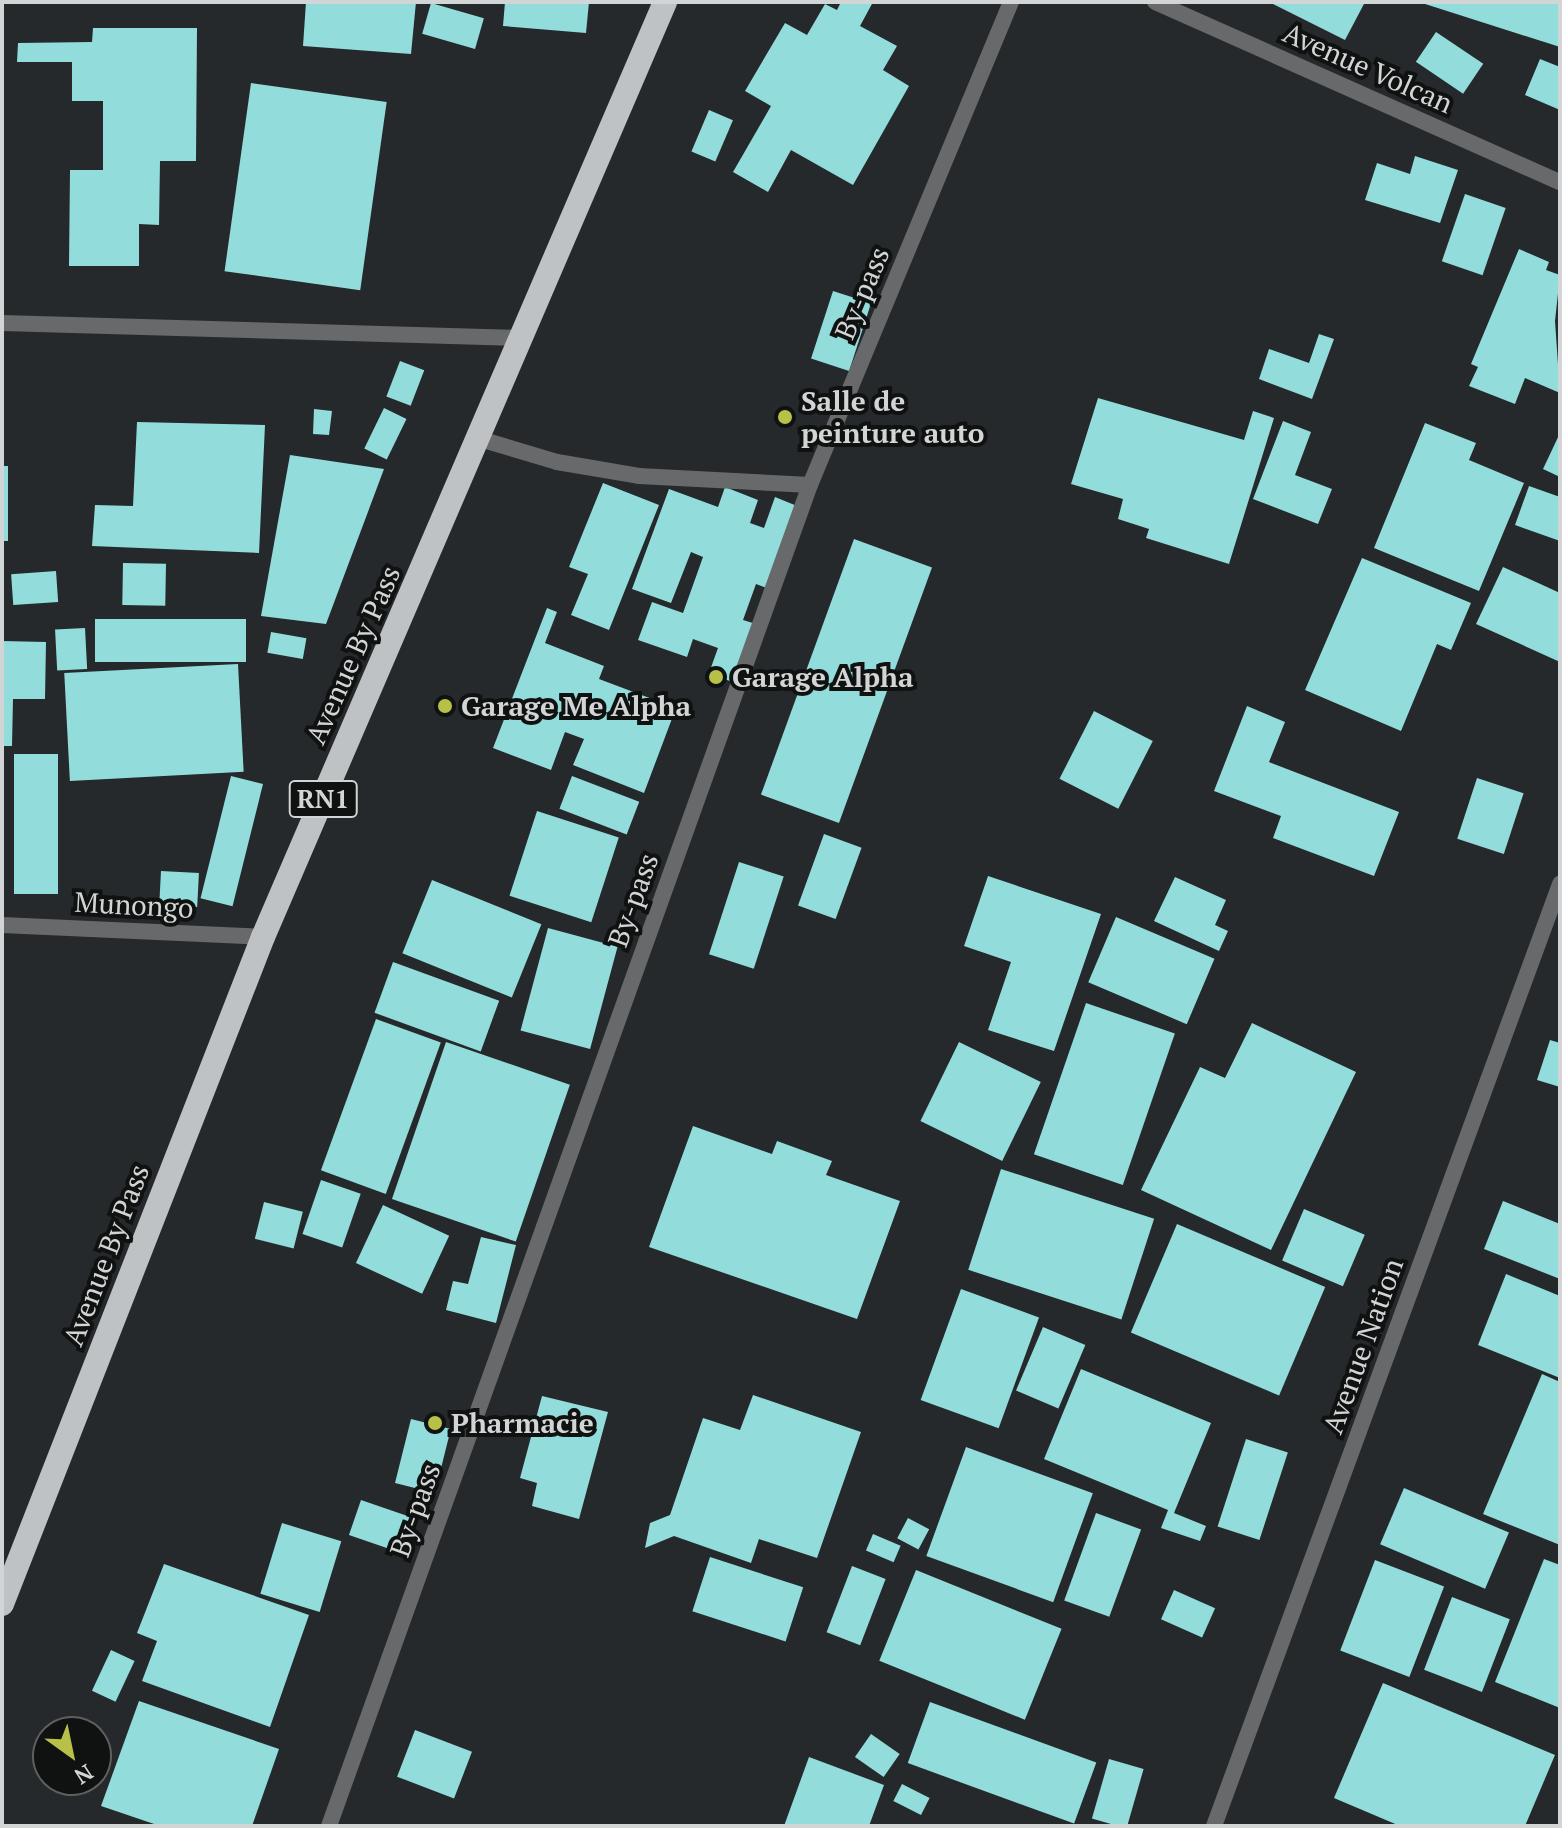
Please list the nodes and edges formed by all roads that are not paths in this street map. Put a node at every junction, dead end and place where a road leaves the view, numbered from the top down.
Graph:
1 (665, 2) edge
2 (1011, 2) edge
3 (1155, 2) edge
4 (1560, 182) edge
5 (2, 323) edge
6 (523, 338) junction
7 (480, 439) junction
8 (810, 485) junction
9 (1560, 884) edge
10 (2, 925) edge
11 (263, 937) junction
12 (2, 1604) edge
13 (329, 1826) edge
14 (1214, 1826) edge

1 - 6 highway, Avenue By Pass / RN1
2 - 8 street, By-pass
3 - 4 street, Avenue Volcan
5 - 6 street
6 - 7 highway, Avenue By Pass / RN1
7 - 8 street
7 - 11 highway, Avenue By Pass / RN1
8 - 13 street, By-pass
9 - 14 street, Avenue Nation
10 - 11 street, Munongo
11 - 12 highway, Avenue By Pass / RN1

